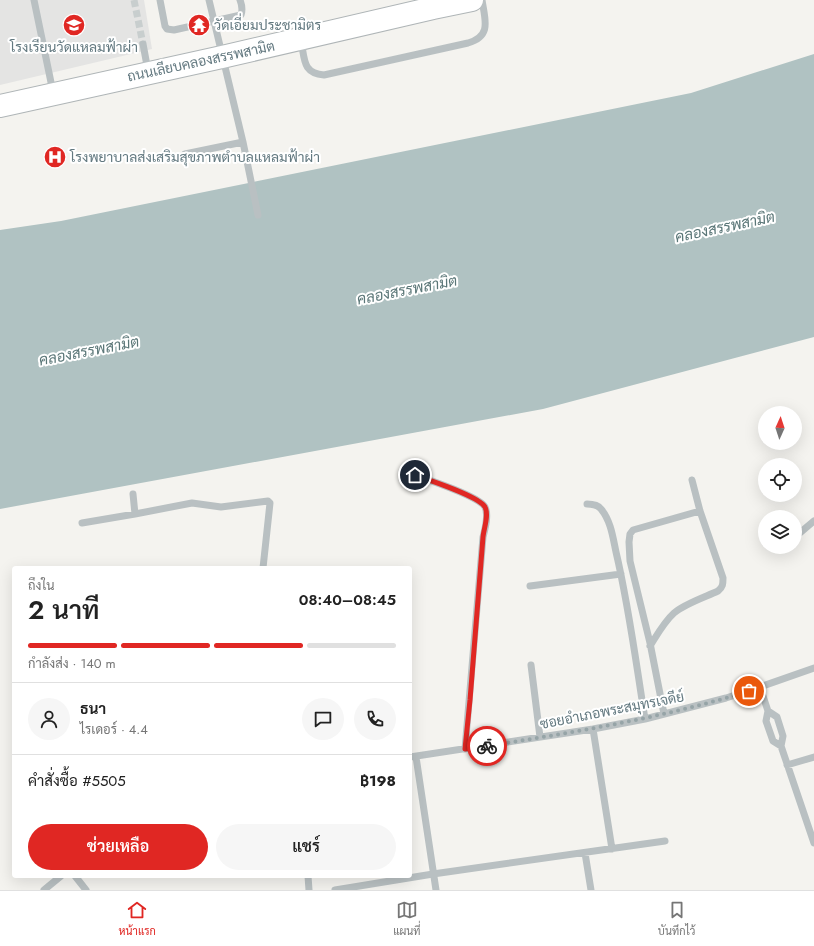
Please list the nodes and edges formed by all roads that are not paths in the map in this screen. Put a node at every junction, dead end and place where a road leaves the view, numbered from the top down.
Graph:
1 (34, 0) edge
2 (160, 0) edge
3 (208, 0) edge
4 (240, 0) edge
5 (472, 0) edge
6 (482, 0) edge
7 (432, 4) edge
8 (214, 22) junction
9 (300, 39) junction
10 (143, 44) tunnel mouth
11 (222, 57) junction
12 (149, 73) junction
13 (53, 94) junction
14 (0, 106) edge
15 (243, 142) junction
16 (185, 154) dead end
17 (258, 215) dead end
18 (415, 475) dead end
19 (692, 480) dead end
20 (133, 494) dead end
21 (587, 504) dead end
22 (700, 512) junction
23 (135, 514) junction
24 (814, 521) edge
25 (82, 523) dead end
26 (802, 531) edge
27 (263, 566) edge
28 (622, 574) junction
29 (530, 586) dead end
30 (650, 646) junction
31 (530, 665) dead end
32 (814, 668) edge
33 (760, 687) junction
34 (768, 711) junction
35 (664, 714) junction
36 (645, 719) junction
37 (593, 729) junction
38 (540, 737) junction
39 (780, 746) junction
40 (465, 749) junction
41 (413, 757) edge
42 (814, 757) edge
43 (787, 765) junction
44 (814, 819) edge
45 (806, 820) junction
46 (665, 841) dead end
47 (814, 843) edge
48 (612, 849) junction
49 (585, 853) junction
50 (433, 874) junction
51 (412, 877) edge
52 (59, 878) edge
53 (77, 878) edge
54 (308, 878) edge
55 (408, 878) edge
56 (44, 890) edge
57 (86, 890) edge
58 (309, 890) edge
59 (335, 890) edge
60 (436, 890) edge
61 (591, 890) edge

1 - 13 street
2 - 8 street
3 - 8 street
4 - 8 street
5 - 7 main road, ถนนเลียบคลองสรรพสามิต
6 - 9 street
7 - 9 main road, ถนนเลียบคลองสรรพสามิต
8 - 11 street
9 - 11 main road, ถนนเลียบคลองสรรพสามิต
10 - 12 street
11 - 12 main road, ถนนเลียบคลองสรรพสามิต
11 - 15 street
12 - 13 main road, ถนนเลียบคลองสรรพสามิต
13 - 14 main road, ถนนเลียบคลองสรรพสามิต
15 - 16 street
15 - 17 street
18 - 40 street
19 - 22 street
20 - 23 street
21 - 28 street
22 - 30 street
22 - 30 street
23 - 25 street
23 - 27 street
24 - 26 street
28 - 29 street
28 - 36 street
30 - 35 street
31 - 38 street
32 - 33 street, ซอยอำเภอพระสมุทรเจดีย์
33 - 34 street
33 - 35 street, ซอยอำเภอพระสมุทรเจดีย์
34 - 39 street
34 - 39 street
35 - 36 street, ซอยอำเภอพระสมุทรเจดีย์
36 - 37 street, ซอยอำเภอพระสมุทรเจดีย์
37 - 38 street, ซอยอำเภอพระสมุทรเจดีย์
37 - 48 street
38 - 40 street, ซอยอำเภอพระสมุทรเจดีย์
39 - 43 street
40 - 41 street, ซอยอำเภอพระสมุทรเจดีย์
41 - 50 street
42 - 43 street
43 - 45 street
44 - 45 street
45 - 47 street
46 - 48 street
48 - 49 street
49 - 50 street
49 - 61 street
50 - 51 street
50 - 60 street
52 - 56 street
53 - 57 street
54 - 58 street
55 - 59 street

